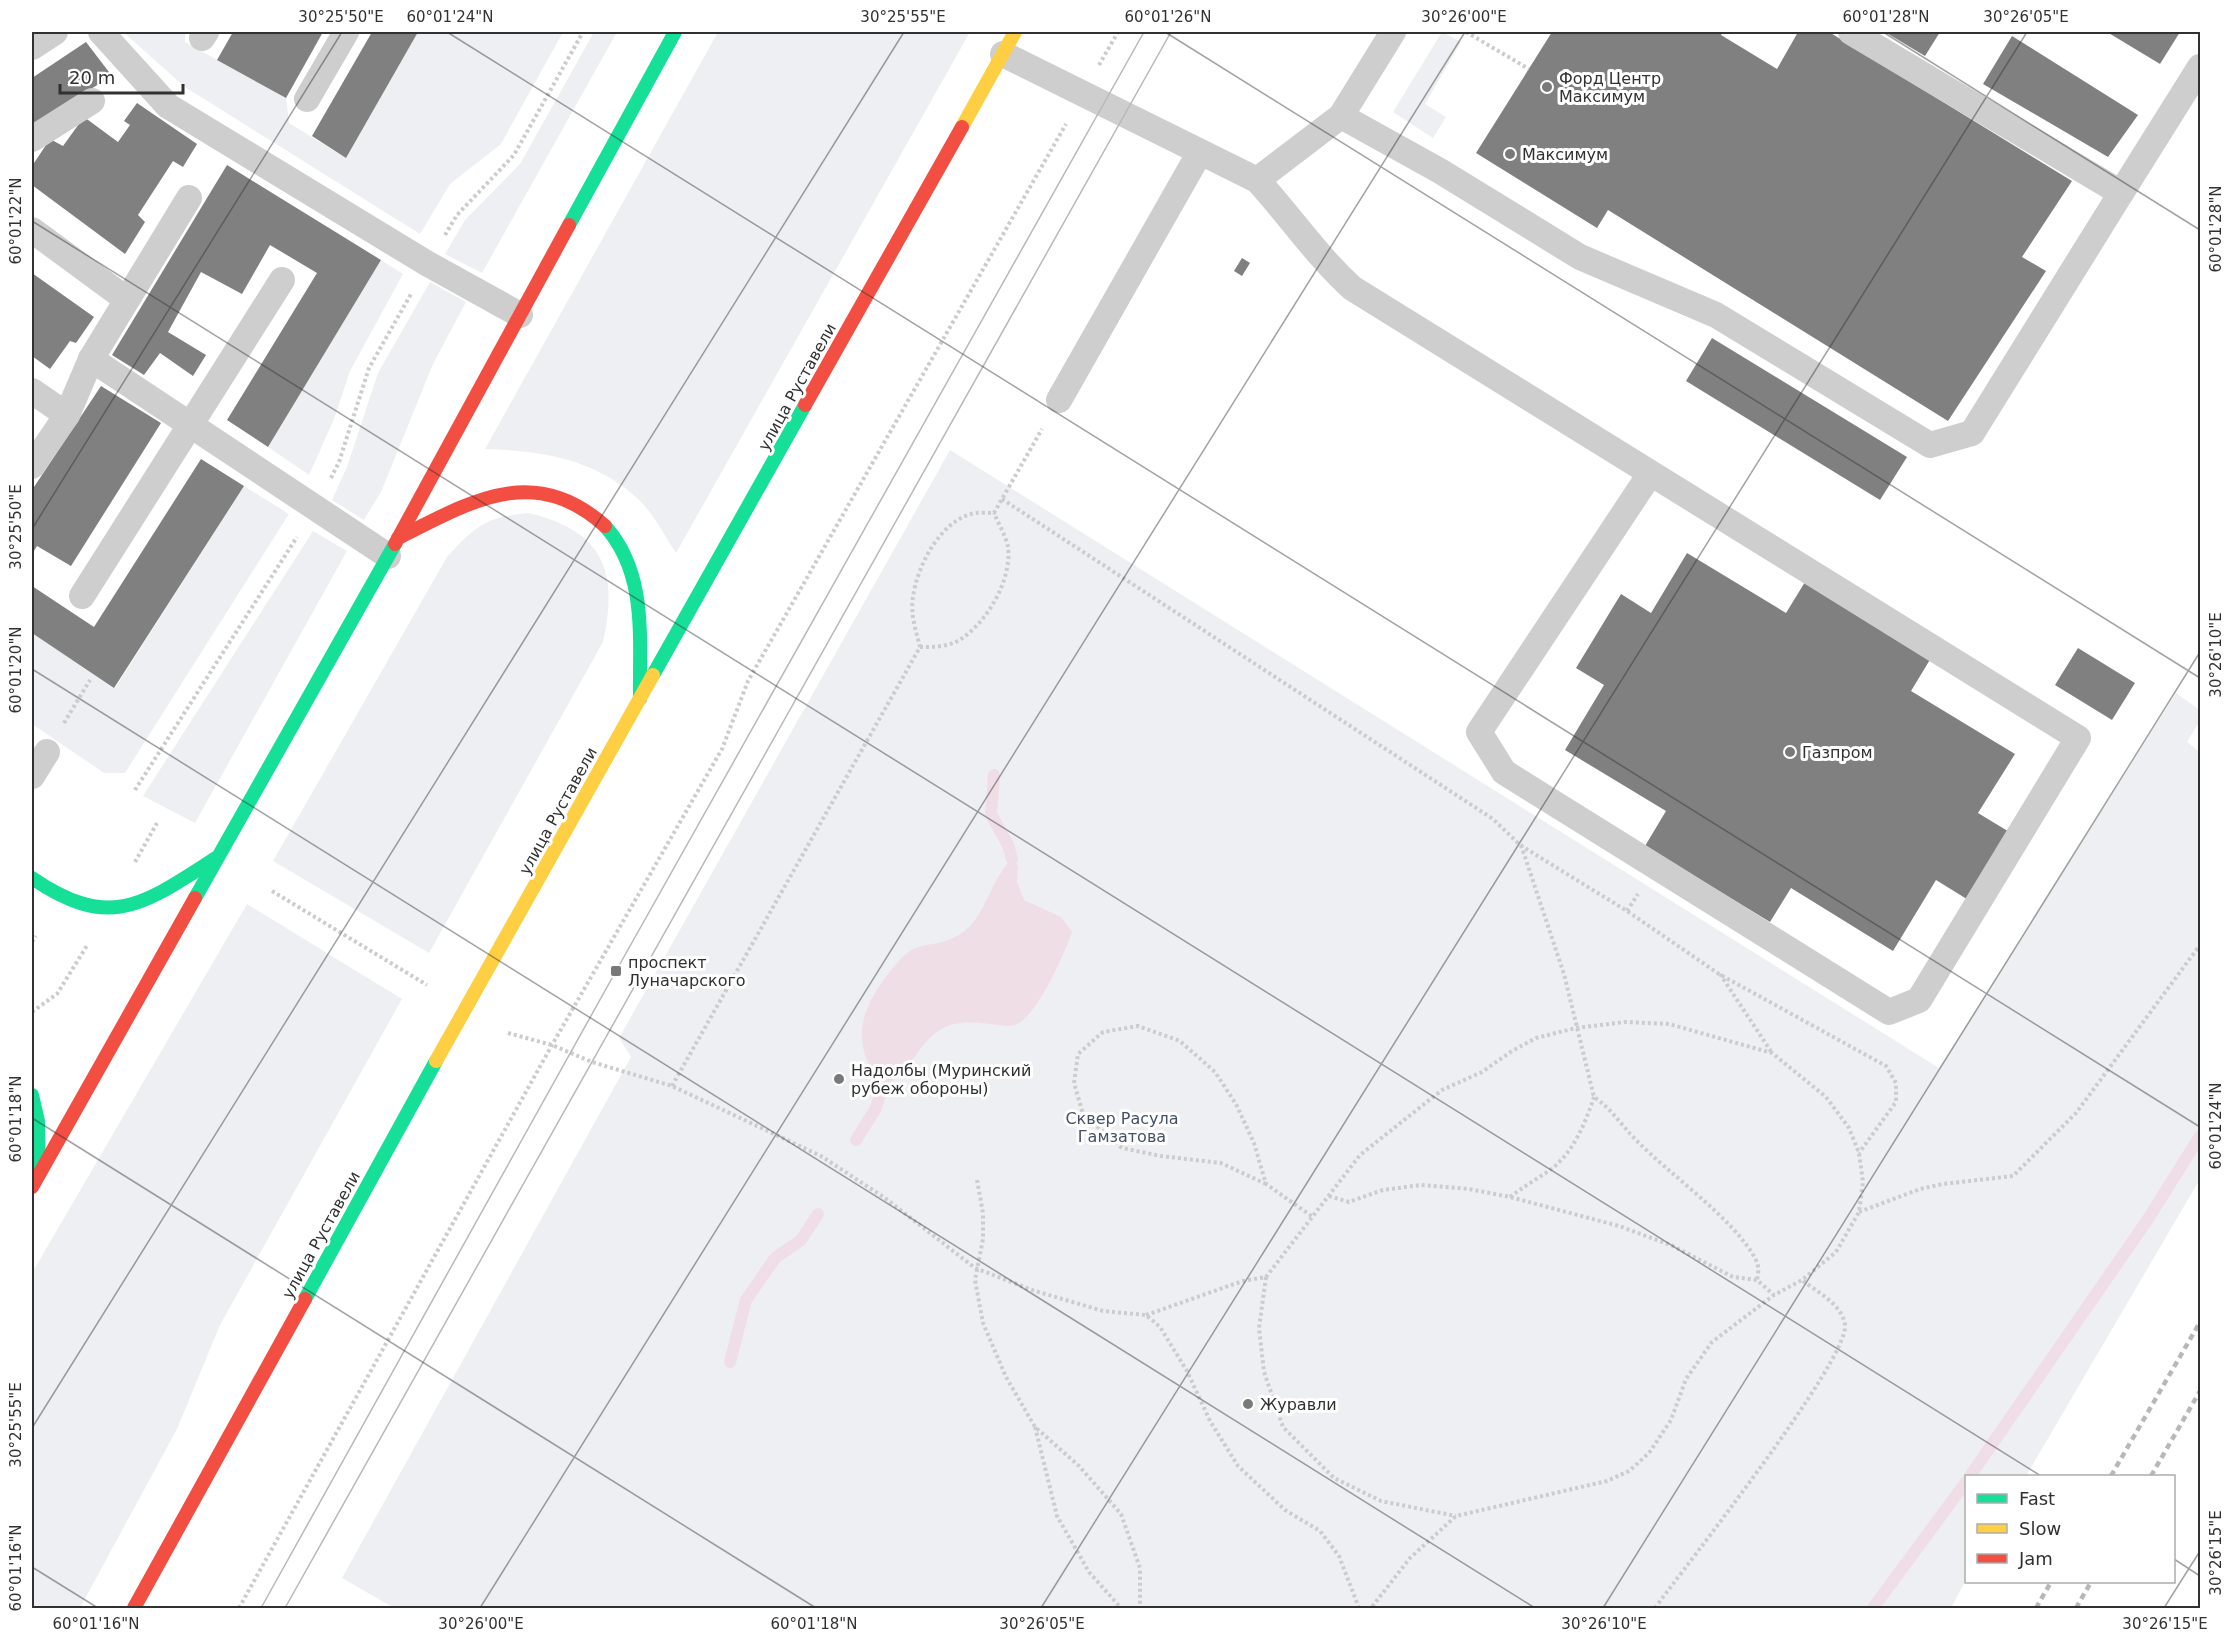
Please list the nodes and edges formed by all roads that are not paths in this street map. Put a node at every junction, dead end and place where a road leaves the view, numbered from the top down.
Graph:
1 (55, 32) edge
2 (101, 32) edge
3 (346, 32) edge
4 (675, 32) edge
5 (1015, 32) edge
6 (1393, 32) edge
7 (1851, 32) edge
8 (32, 46) edge
9 (1003, 54) junction
10 (2200, 67) edge
11 (307, 99) dead end
12 (92, 101) dead end
13 (1341, 116) junction
14 (32, 139) edge
15 (1200, 152) junction
16 (1257, 180) junction
17 (2121, 193) junction
18 (189, 198) dead end
19 (32, 230) edge
20 (282, 280) dead end
21 (126, 299) junction
22 (520, 315) junction
23 (91, 359) junction
24 (32, 391) edge
25 (1059, 400) road end
26 (67, 416) junction
27 (190, 424) junction
28 (32, 466) edge
29 (1650, 474) junction
30 (393, 547) junction
31 (82, 596) dead end
32 (640, 699) junction
33 (47, 752) road end
34 (32, 776) edge
35 (216, 858) junction
36 (32, 878) edge
37 (32, 1095) edge
38 (39, 1174) junction
39 (32, 1187) edge
40 (134, 1608) edge

1 - 8 lane
2 - 22 lane
3 - 11 lane
4 - 22 main road
5 - 9 main road, улица Руставели
6 - 13 lane
7 - 17 lane
9 - 15 lane
9 - 32 main road, улица Руставели
10 - 17 lane
12 - 14 lane
13 - 16 lane
13 - 17 lane
15 - 16 lane
15 - 25 lane
16 - 29 lane
18 - 21 lane
19 - 21 lane
20 - 27 lane
21 - 23 lane
22 - 30 main road
23 - 26 lane
23 - 27 lane
24 - 26 lane
26 - 28 lane
27 - 30 lane
27 - 31 lane
29 - 29 lane
30 - 32 main road
30 - 35 main road
32 - 40 main road, улица Руставели
33 - 34 lane
35 - 36 main road
35 - 38 main road
37 - 38 main road
38 - 39 main road

